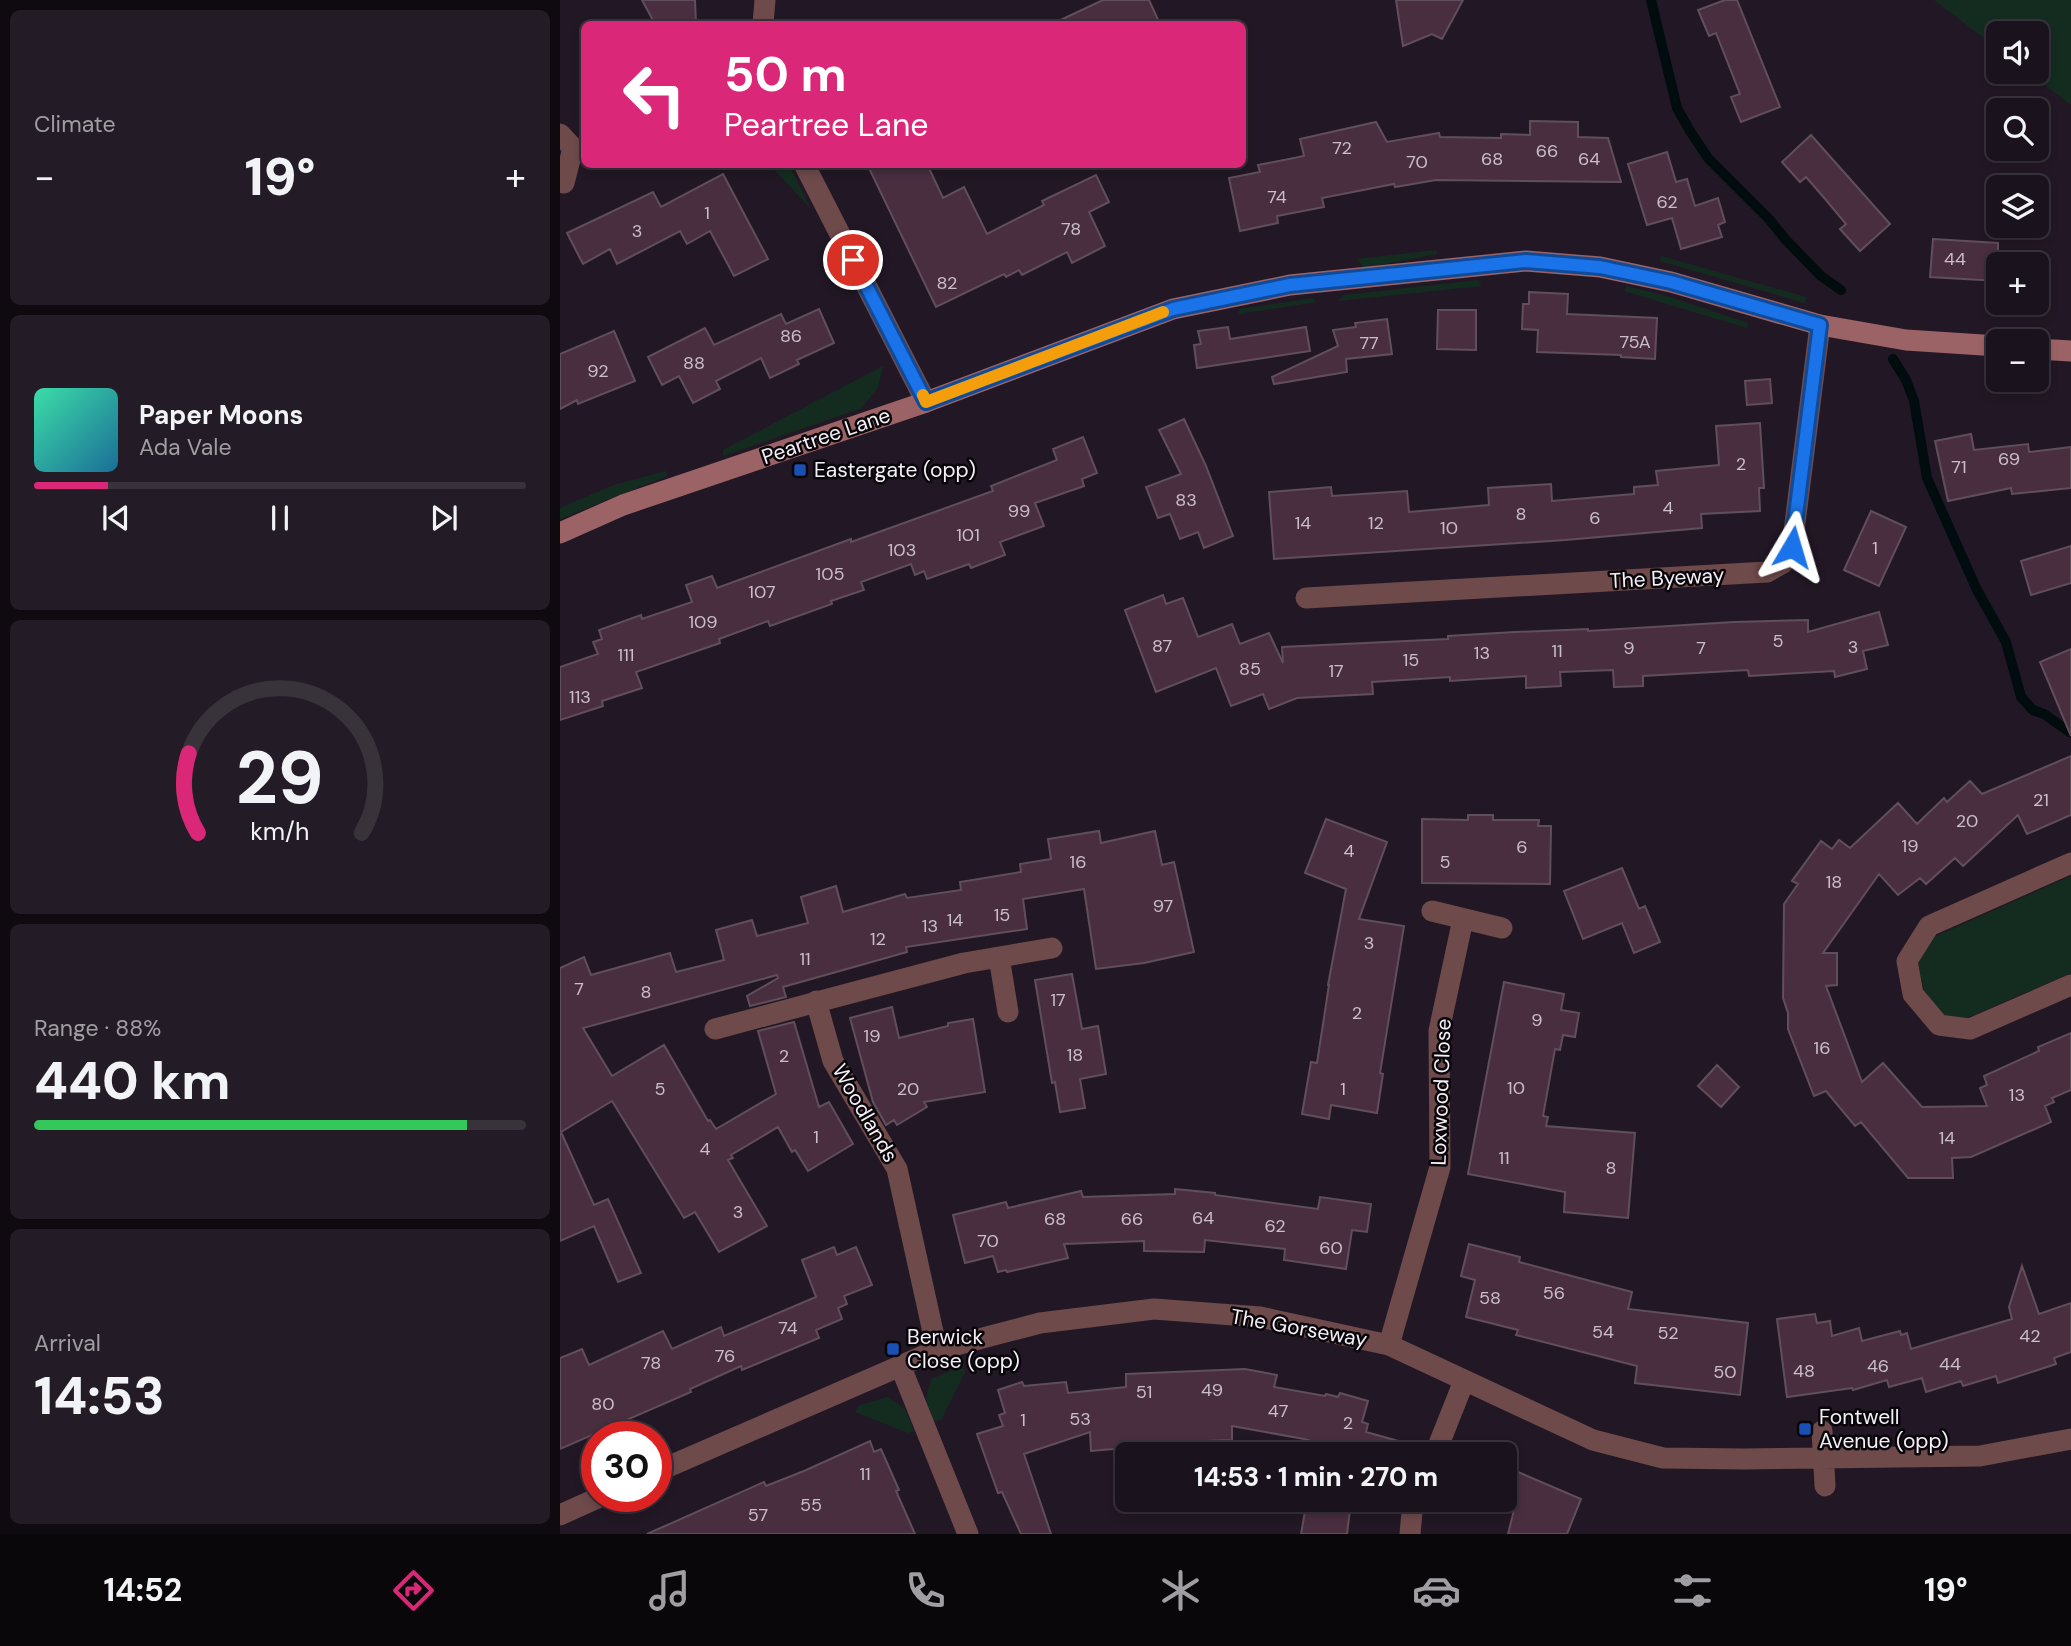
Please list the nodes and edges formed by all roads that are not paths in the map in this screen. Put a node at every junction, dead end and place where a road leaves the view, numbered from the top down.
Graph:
1 (765, 0) edge
2 (763, 21) edge
3 (573, 142) edge
4 (806, 168) edge
5 (564, 183) dead end
6 (1820, 325) junction
7 (1986, 345) edge
8 (2049, 350) edge
9 (2071, 352) edge
10 (926, 402) junction
11 (560, 533) edge
12 (1306, 598) dead end
13 (2071, 863) edge
14 (1432, 911) dead end
15 (1463, 919) junction
16 (1502, 928) dead end
17 (1052, 948) dead end
18 (999, 957) junction
19 (2071, 985) edge
20 (816, 1001) junction
21 (1008, 1012) dead end
22 (715, 1029) dead end
23 (1389, 1345) junction
24 (937, 1350) junction
25 (900, 1365) junction
26 (1464, 1381) junction
27 (1822, 1431) dead end
28 (2071, 1439) edge
29 (1440, 1442) edge
30 (1823, 1458) junction
31 (672, 1465) edge
32 (1825, 1486) dead end
33 (581, 1506) edge
34 (1412, 1512) edge
35 (560, 1515) edge
36 (968, 1534) edge
37 (1410, 1534) edge

1 - 2 street
3 - 5 street
4 - 10 street
6 - 7 street, Peartree Lane
6 - 10 street, Peartree Lane
6 - 12 street, The Byeway
8 - 9 street
10 - 11 street, Peartree Lane
13 - 19 street
14 - 15 street
15 - 16 street
15 - 23 street, Loxwood Close
17 - 18 street
18 - 20 street
18 - 21 street
20 - 22 street
20 - 24 street, Woodlands
23 - 24 street, The Gorseway
23 - 26 street, The Gorseway
24 - 25 street, The Gorseway
25 - 31 street, The Gorseway
25 - 36 street
26 - 29 street
26 - 30 street, The Gorseway
27 - 30 street
28 - 30 street, The Gorseway
30 - 32 street
33 - 35 street
34 - 37 street

